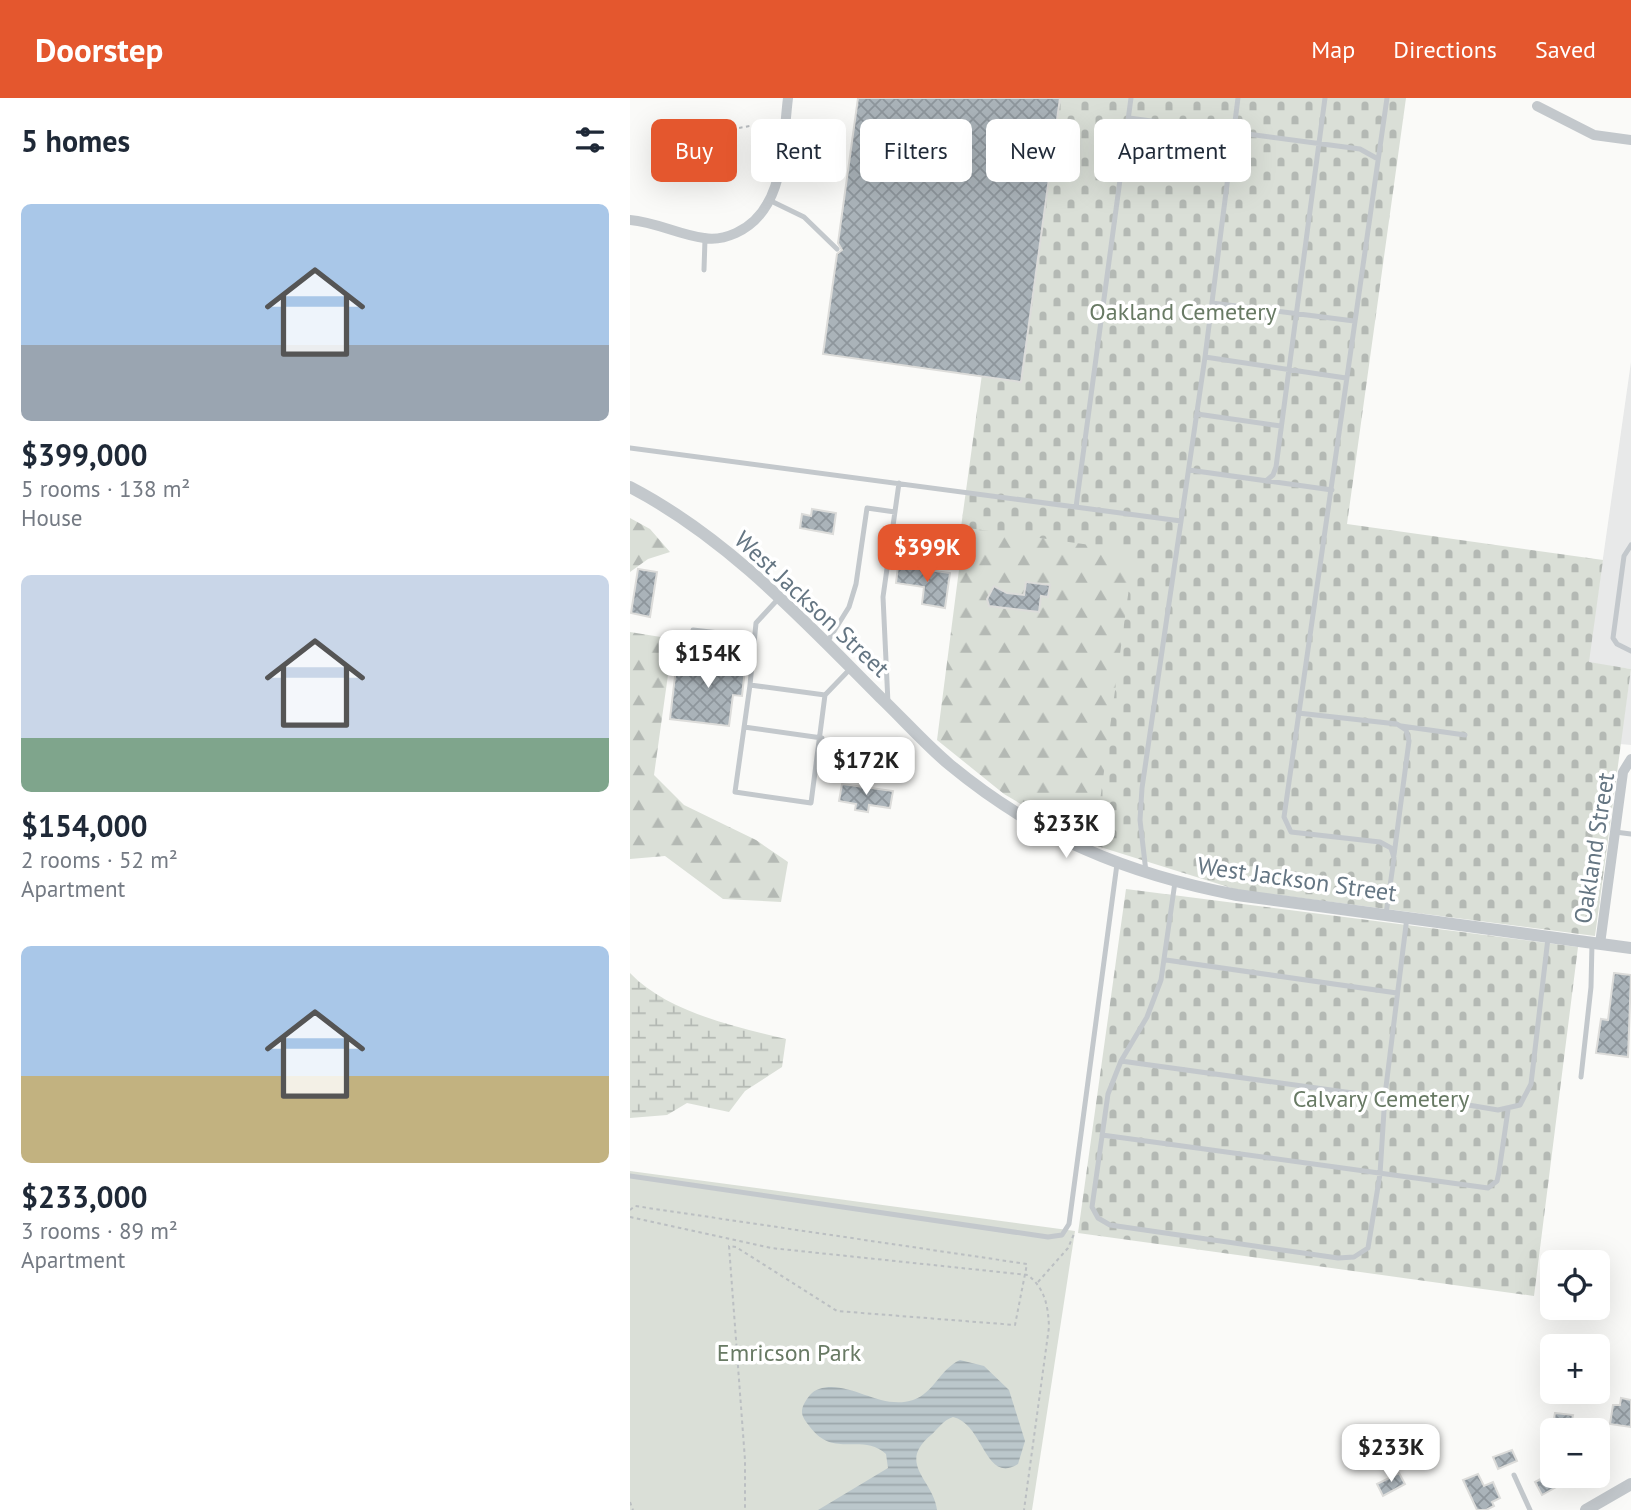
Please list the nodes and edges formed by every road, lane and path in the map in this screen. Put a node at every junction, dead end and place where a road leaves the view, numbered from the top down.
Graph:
1 (788, 98) edge
2 (1131, 98) edge
3 (1238, 98) edge
4 (1325, 98) edge
5 (1387, 98) edge
6 (1537, 106) dead end
7 (1129, 118) junction
8 (1136, 119) edge
9 (1236, 119) edge
10 (1251, 134) edge
11 (1631, 140) edge
12 (1319, 144) junction
13 (1378, 159) junction
14 (1228, 182) edge
15 (771, 201) junction
16 (630, 220) edge
17 (705, 239) junction
18 (836, 249) dead end
19 (704, 270) dead end
20 (1212, 303) junction
21 (1295, 314) junction
22 (1354, 321) junction
23 (1205, 357) junction
24 (1288, 369) junction
25 (1346, 378) junction
26 (1197, 414) junction
27 (1281, 426) junction
28 (630, 448) edge
29 (1189, 470) junction
30 (1266, 481) junction
31 (899, 483) junction
32 (630, 487) edge
33 (1332, 490) junction
34 (1076, 507) junction
35 (895, 512) junction
36 (1181, 521) junction
37 (1631, 545) edge
38 (779, 598) junction
39 (693, 630) dead end
40 (754, 637) junction
41 (826, 644) junction
42 (1631, 651) edge
43 (851, 668) junction
44 (750, 685) junction
45 (825, 695) junction
46 (888, 705) junction
47 (1298, 713) junction
48 (744, 726) junction
49 (1401, 726) junction
50 (1465, 735) dead end
51 (822, 738) junction
52 (1631, 760) edge
53 (1615, 832) junction
54 (1631, 834) edge
55 (1394, 858) junction
56 (1117, 863) junction
57 (1146, 873) junction
58 (1175, 881) junction
59 (1386, 914) junction
60 (1407, 916) junction
61 (1549, 936) junction
62 (1596, 943) junction
63 (1631, 948) edge
64 (1166, 961) junction
65 (1398, 993) junction
66 (1121, 1061) junction
67 (1581, 1077) dead end
68 (1385, 1095) junction
69 (1508, 1110) junction
70 (1102, 1135) junction
71 (1380, 1174) junction
72 (630, 1176) edge
73 (630, 1210) edge
74 (630, 1217) edge
75 (1025, 1275) junction
76 (1514, 1475) dead end
77 (1631, 1484) edge
78 (630, 1502) edge
79 (633, 1510) edge
80 (745, 1510) edge
81 (1024, 1510) edge
82 (1530, 1510) edge
83 (1586, 1510) edge

1 - 15 street
2 - 7 lane
3 - 9 lane
4 - 12 lane
5 - 13 lane
6 - 11 street
7 - 8 lane
7 - 34 lane
10 - 12 lane
12 - 13 lane
12 - 21 lane
13 - 22 lane
14 - 20 lane
15 - 17 street
15 - 18 lane
16 - 17 street
17 - 19 lane
20 - 21 lane
20 - 23 lane
21 - 22 lane
21 - 24 lane
22 - 25 lane
23 - 24 lane
23 - 26 lane
24 - 25 lane
24 - 27 lane
25 - 33 lane
26 - 27 lane
26 - 29 lane
27 - 30 lane
28 - 31 lane
29 - 30 lane
29 - 36 lane
30 - 33 lane
31 - 34 lane
31 - 35 lane
32 - 38 street, West Jackson Street
33 - 47 lane
34 - 36 lane
35 - 41 lane
35 - 46 lane
36 - 57 lane
37 - 42 lane
38 - 40 lane
38 - 41 street, West Jackson Street
39 - 40 lane
40 - 44 lane
41 - 43 street, West Jackson Street
43 - 45 lane
43 - 46 street, West Jackson Street
44 - 45 lane
44 - 48 lane
45 - 51 lane
46 - 56 street, West Jackson Street
47 - 49 lane
47 - 55 lane
48 - 51 lane
48 - 51 lane
49 - 50 lane
49 - 55 lane
52 - 53 street, Oakland Street
53 - 54 lane
53 - 62 street, Oakland Street
55 - 59 lane
56 - 57 street, West Jackson Street
56 - 72 lane
57 - 58 street, West Jackson Street
58 - 59 street, West Jackson Street
58 - 64 lane
59 - 60 street, West Jackson Street
60 - 61 street, West Jackson Street
60 - 65 lane
61 - 62 street, West Jackson Street
61 - 69 lane
62 - 63 street, West Jackson Street
62 - 67 lane
64 - 65 lane
64 - 66 lane
65 - 68 lane
66 - 68 lane
66 - 70 lane
68 - 69 lane
68 - 71 lane
69 - 71 lane
70 - 71 lane
70 - 71 lane
73 - 75 path
74 - 75 path
75 - 80 path
75 - 81 path
76 - 82 lane
77 - 83 street
78 - 79 path

